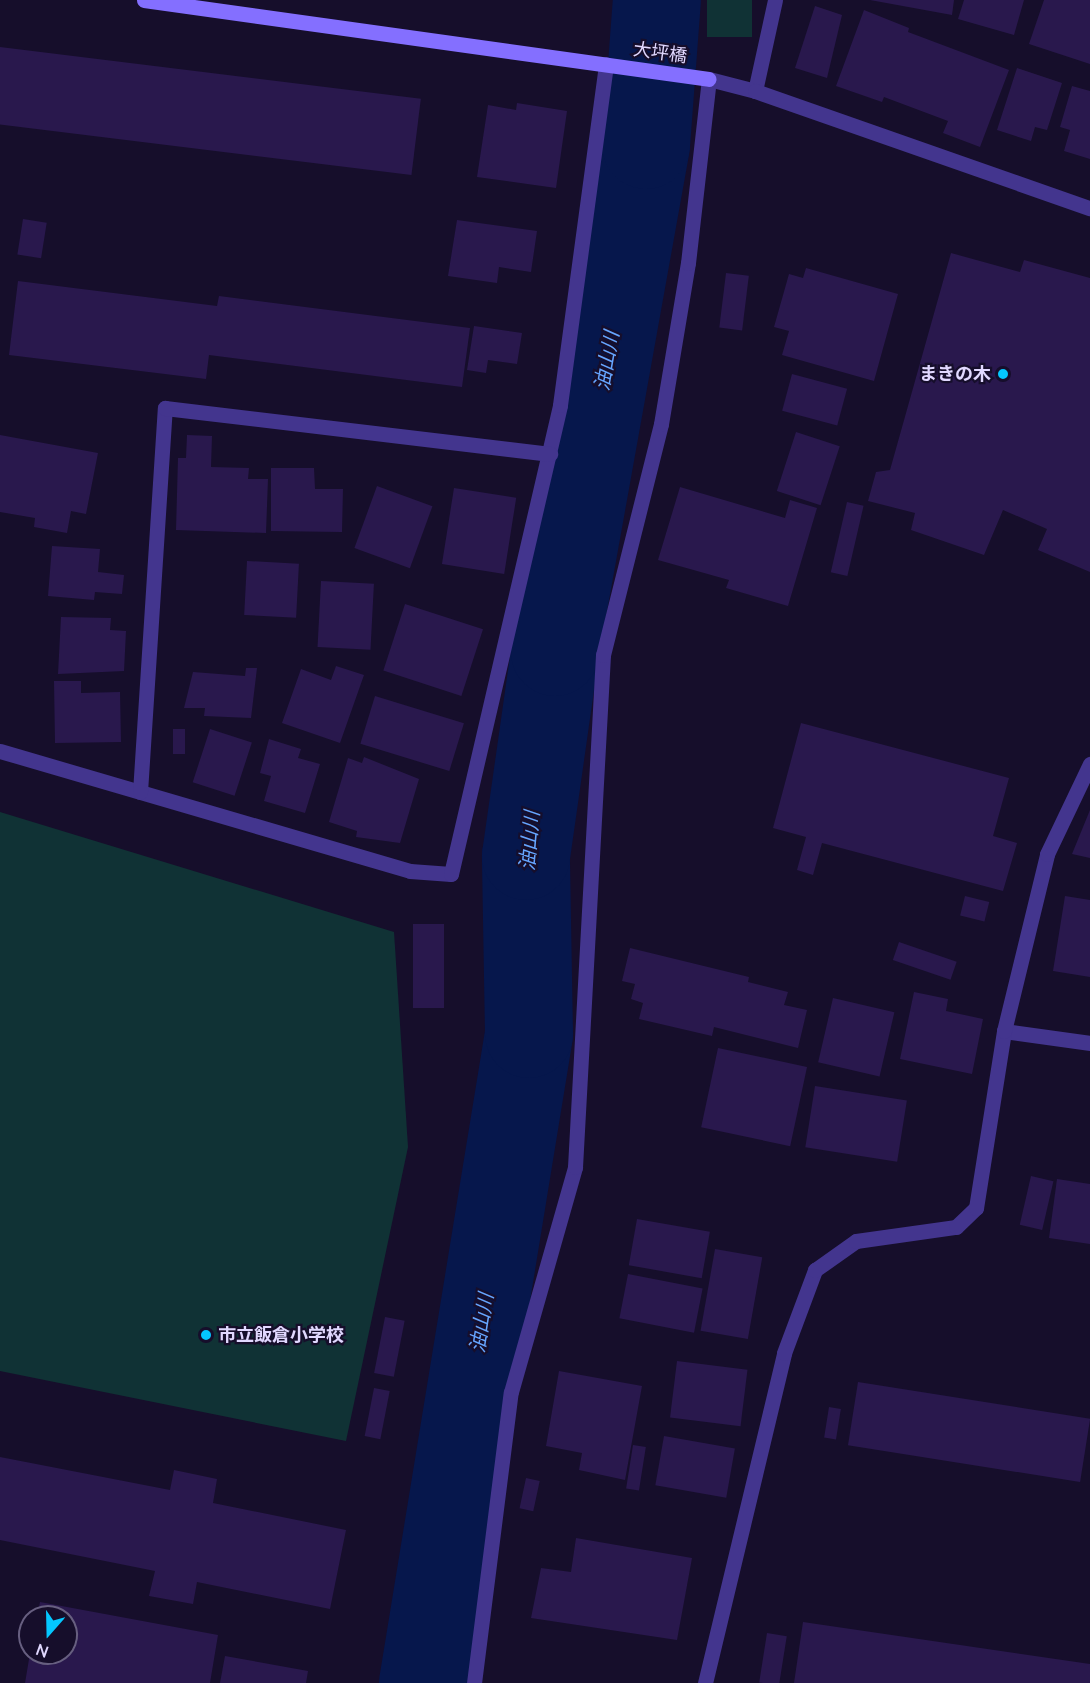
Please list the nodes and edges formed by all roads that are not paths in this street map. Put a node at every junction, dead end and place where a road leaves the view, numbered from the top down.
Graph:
1 (144, 0) edge
2 (775, 0) edge
3 (606, 64) junction
4 (709, 79) junction
5 (755, 91) junction
6 (1090, 208) edge
7 (550, 454) junction
8 (0, 751) edge
9 (1090, 764) edge
10 (140, 792) junction
11 (1004, 1031) junction
12 (1090, 1043) edge
13 (474, 1683) edge
14 (705, 1683) edge

1 - 3 street, 大坪橋
2 - 5 street
3 - 4 street, 大坪橋
3 - 7 street
4 - 5 street
4 - 13 street
5 - 6 street
7 - 10 street
7 - 10 street
8 - 10 street
9 - 11 street
11 - 12 street
11 - 14 street

